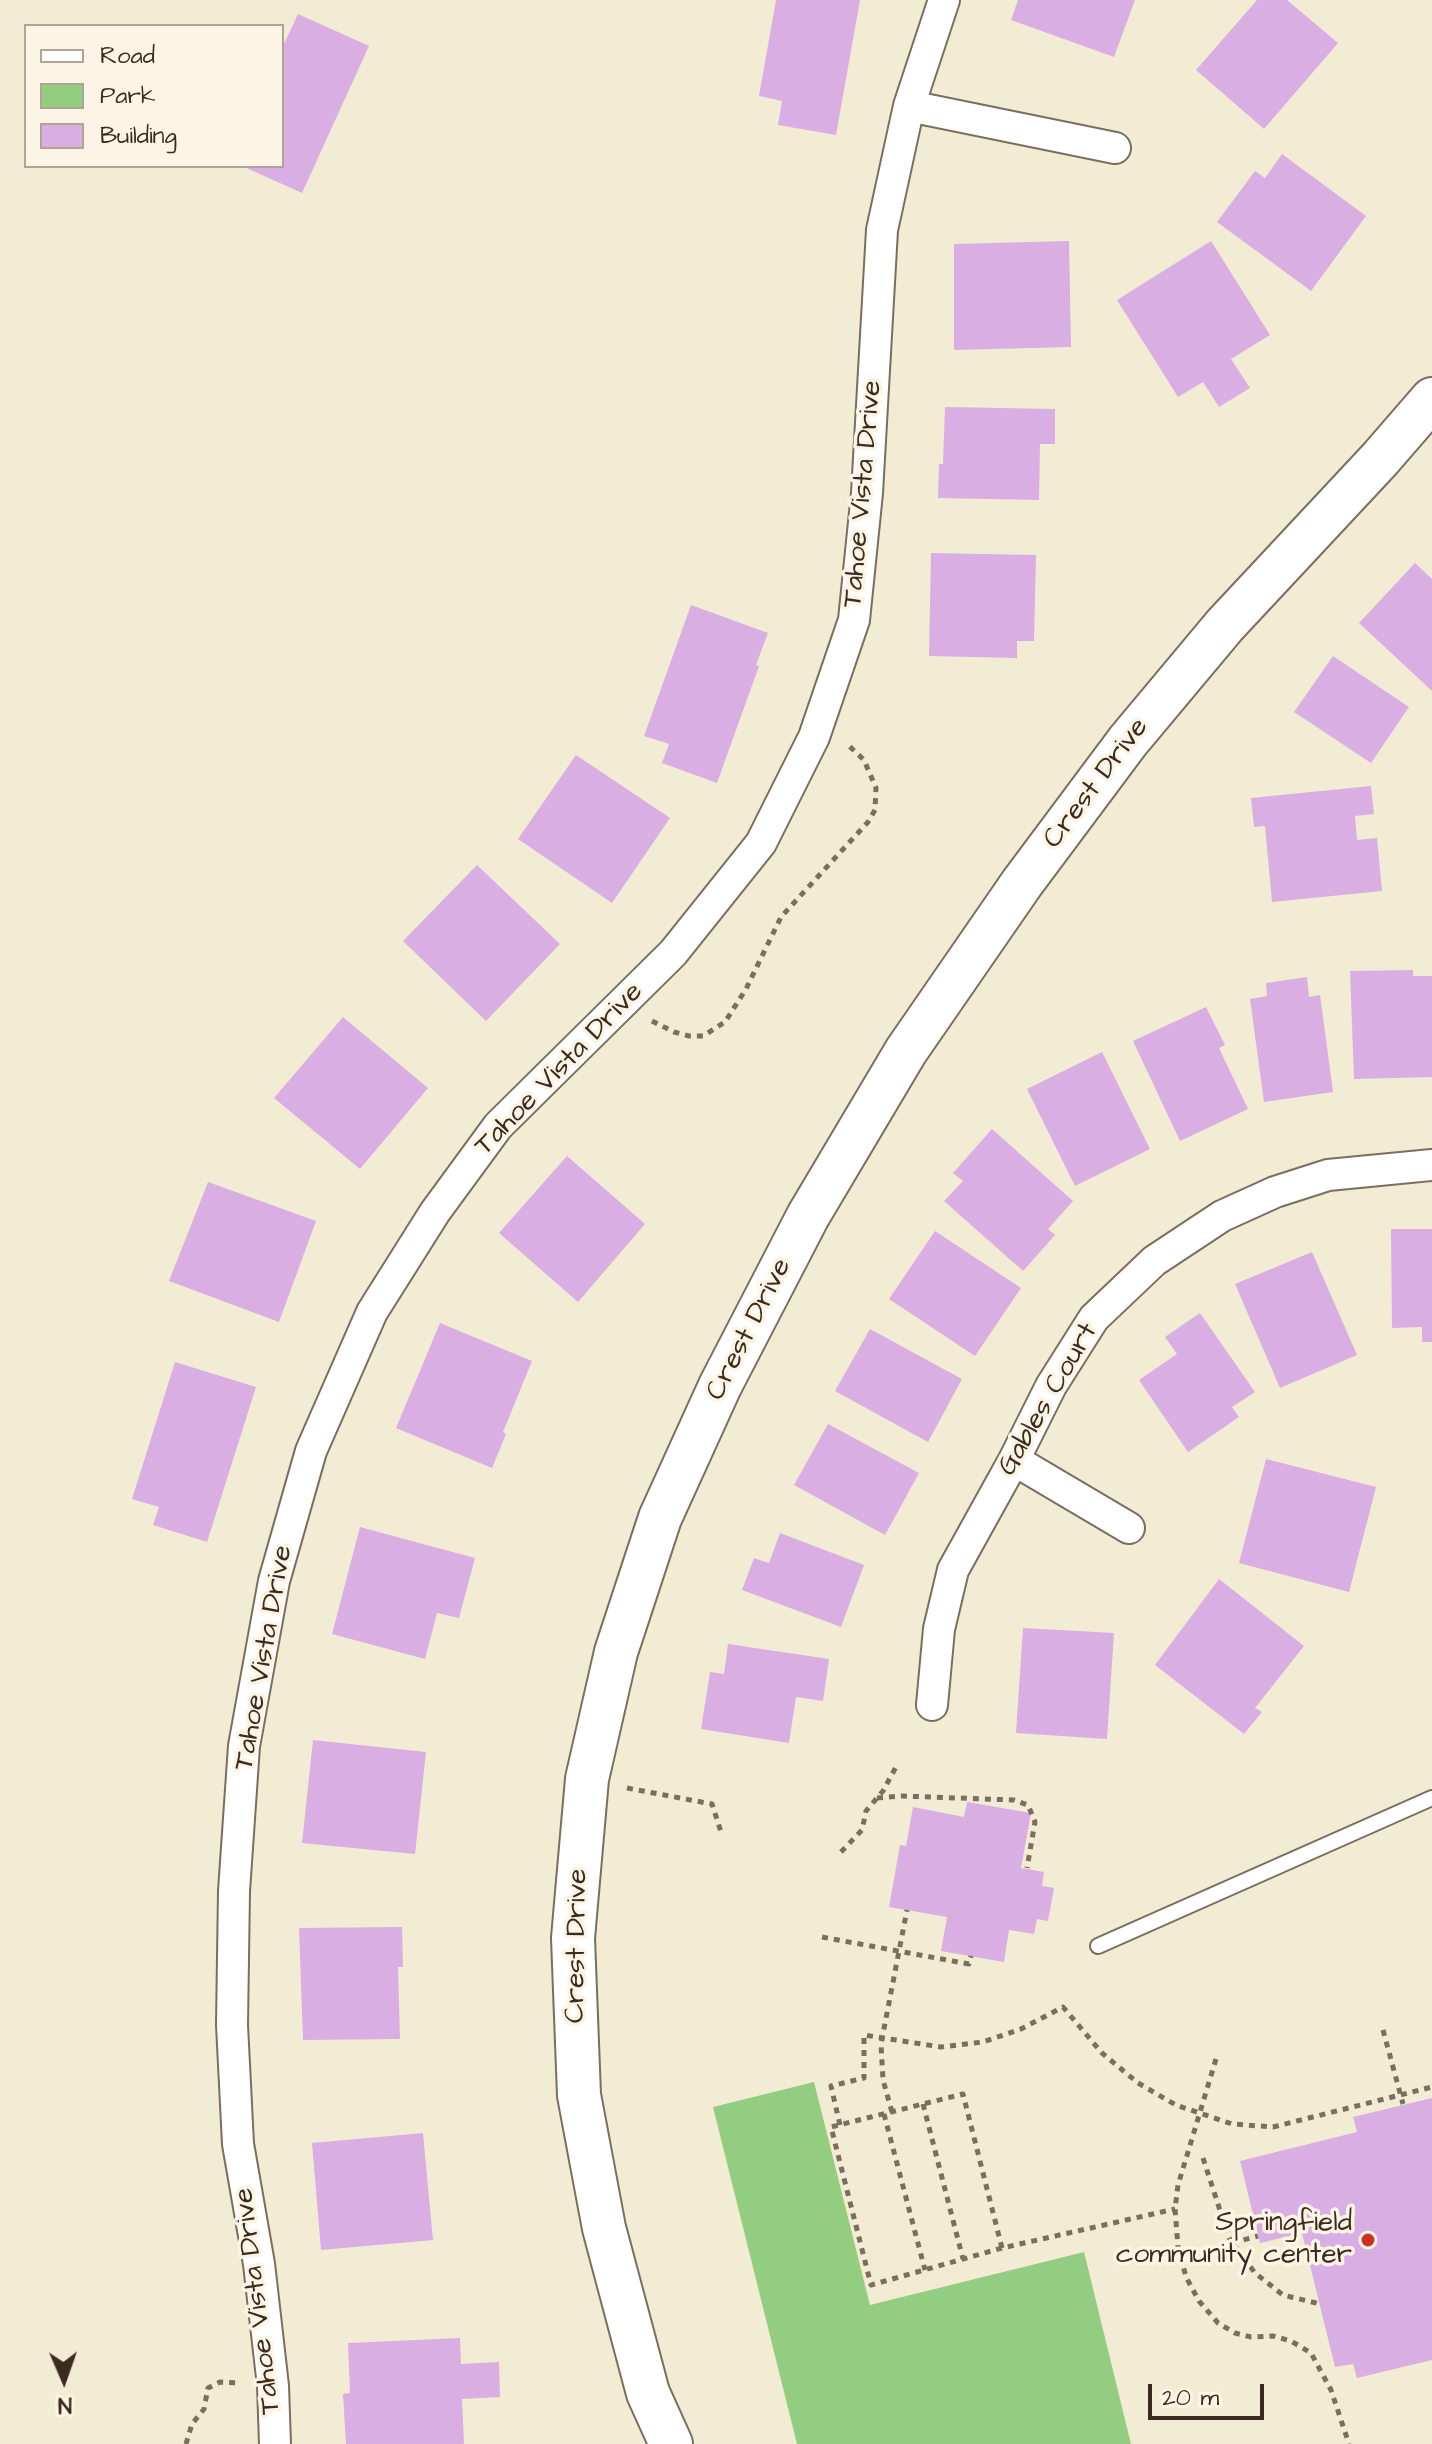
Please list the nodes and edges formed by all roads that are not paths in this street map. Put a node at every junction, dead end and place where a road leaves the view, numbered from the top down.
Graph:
1 (944, 0) edge
2 (909, 106) junction
3 (1115, 148) dead end
4 (1432, 399) edge
5 (1432, 1165) edge
6 (1014, 1460) junction
7 (1129, 1528) dead end
8 (932, 1705) dead end
9 (1432, 1798) edge
10 (1098, 1946) dead end
11 (275, 2444) edge
12 (671, 2444) edge

1 - 2 street, Tahoe Vista Drive
2 - 3 street
2 - 11 street, Tahoe Vista Drive
4 - 12 street, Crest Drive
5 - 6 street, Gables Court
6 - 7 street
6 - 8 street, Gables Court
9 - 10 lane

